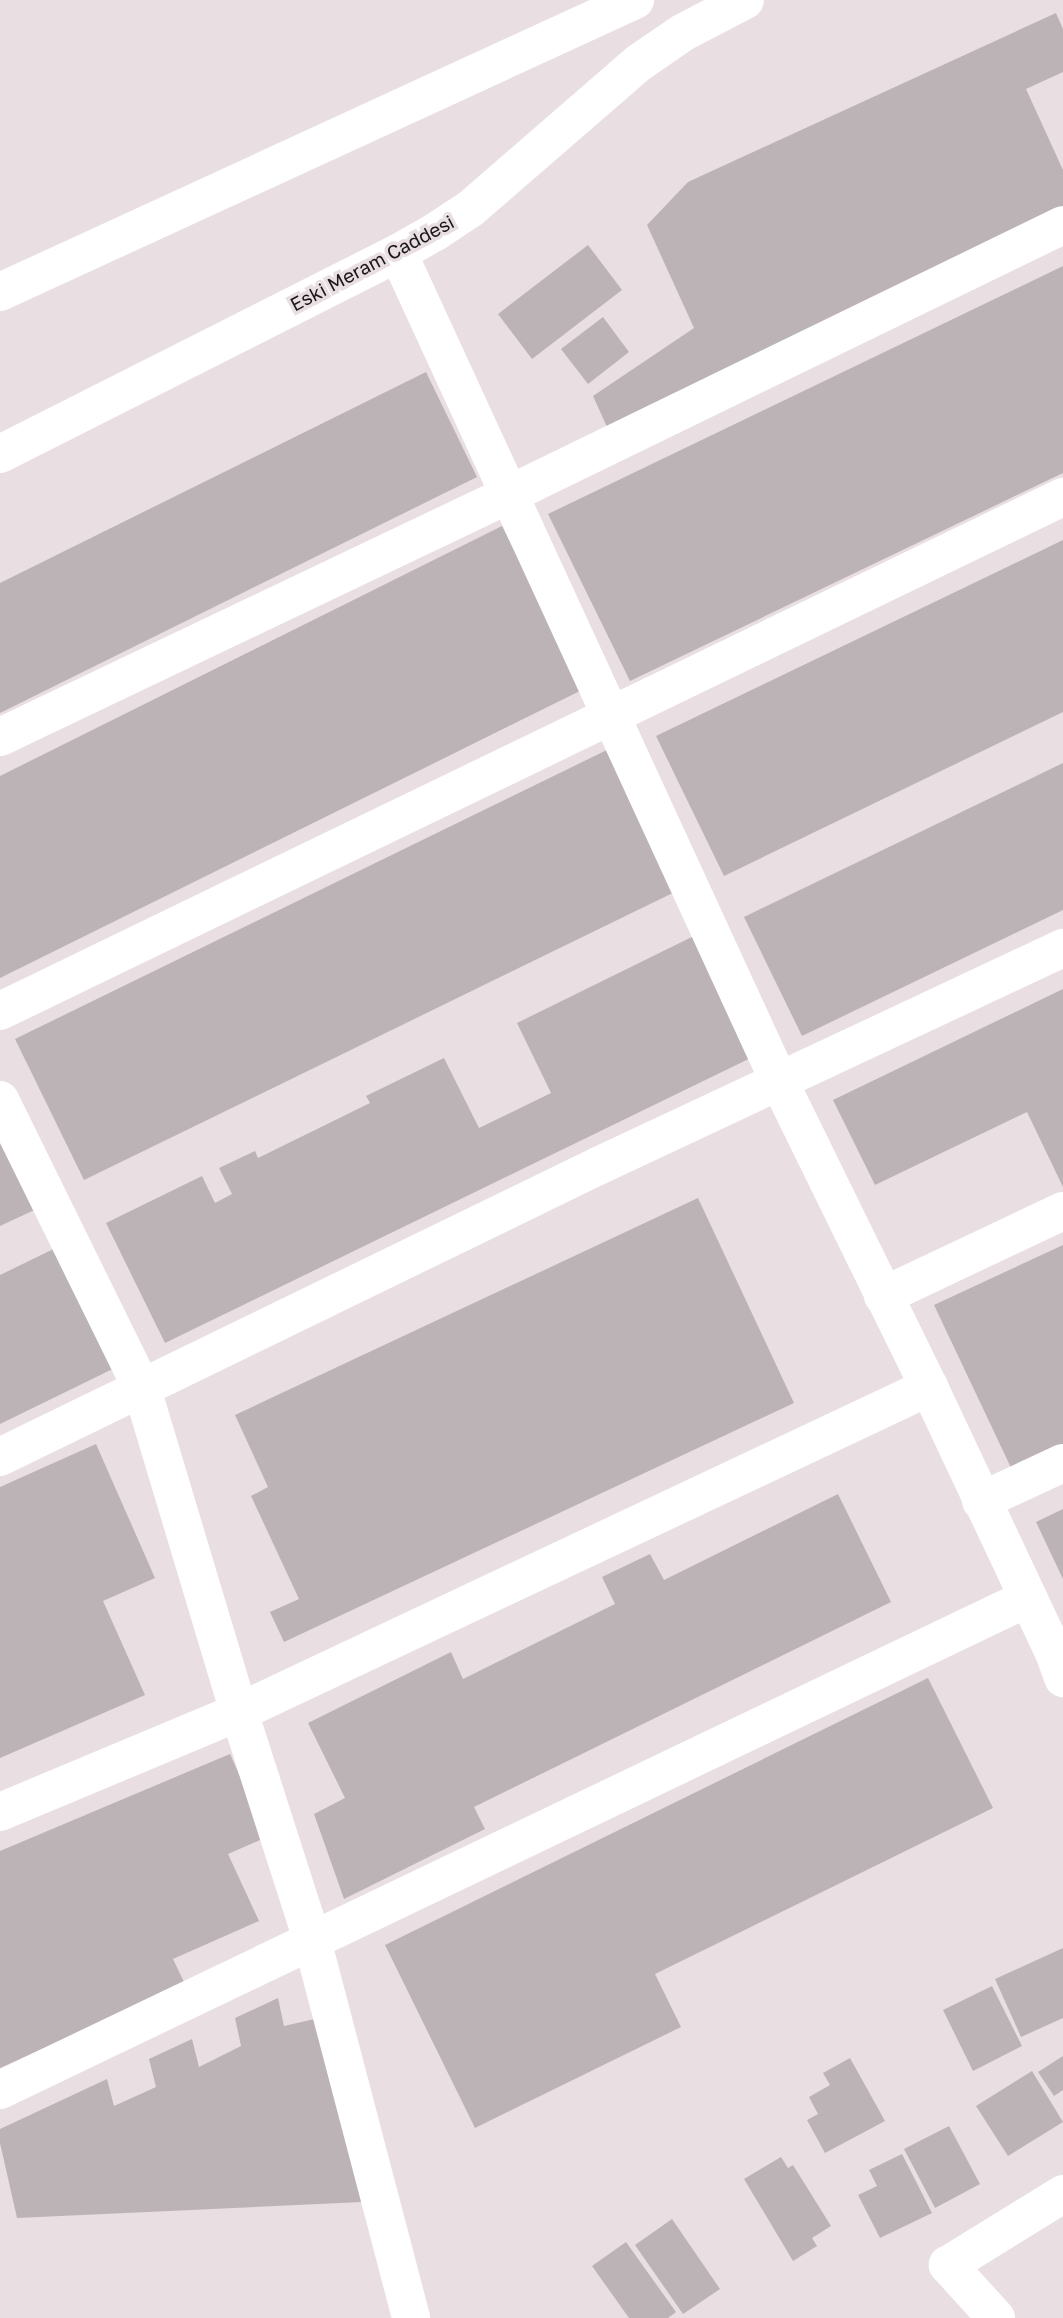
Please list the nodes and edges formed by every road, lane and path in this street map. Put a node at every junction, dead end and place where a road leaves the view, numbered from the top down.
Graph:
1 (635, 0) edge
2 (745, 0) edge
3 (1063, 225) edge
4 (398, 253) junction
5 (0, 292) edge
6 (0, 454) edge
7 (508, 495) junction
8 (1063, 497) edge
9 (610, 715) junction
10 (0, 737) edge
11 (1063, 948) edge
12 (0, 1011) edge
13 (779, 1081) junction
14 (0, 1100) edge
15 (1063, 1211) edge
16 (883, 1296) junction
17 (929, 1388) junction
18 (142, 1389) junction
19 (0, 1457) edge
20 (1063, 1463) edge
21 (981, 1501) junction
22 (1028, 1598) junction
23 (1063, 1678) edge
24 (239, 1712) junction
25 (0, 1812) edge
26 (312, 1940) junction
27 (0, 2090) edge
28 (1063, 2194) edge
29 (411, 2318) edge
30 (996, 2318) edge

1 - 5 street
2 - 4 street, Eski Meram Caddesi
3 - 7 street
4 - 6 street, Eski Meram Caddesi
4 - 7 street
7 - 9 street
7 - 10 street
8 - 9 street
9 - 12 street
9 - 13 street
11 - 13 street
13 - 16 street
13 - 18 street
14 - 18 street
15 - 16 street
16 - 17 street
17 - 21 street
17 - 24 street
18 - 19 street
18 - 24 street
20 - 21 street
21 - 22 street
22 - 23 street
22 - 26 street
24 - 25 street
24 - 26 street
26 - 27 street
26 - 29 street
28 - 30 street

